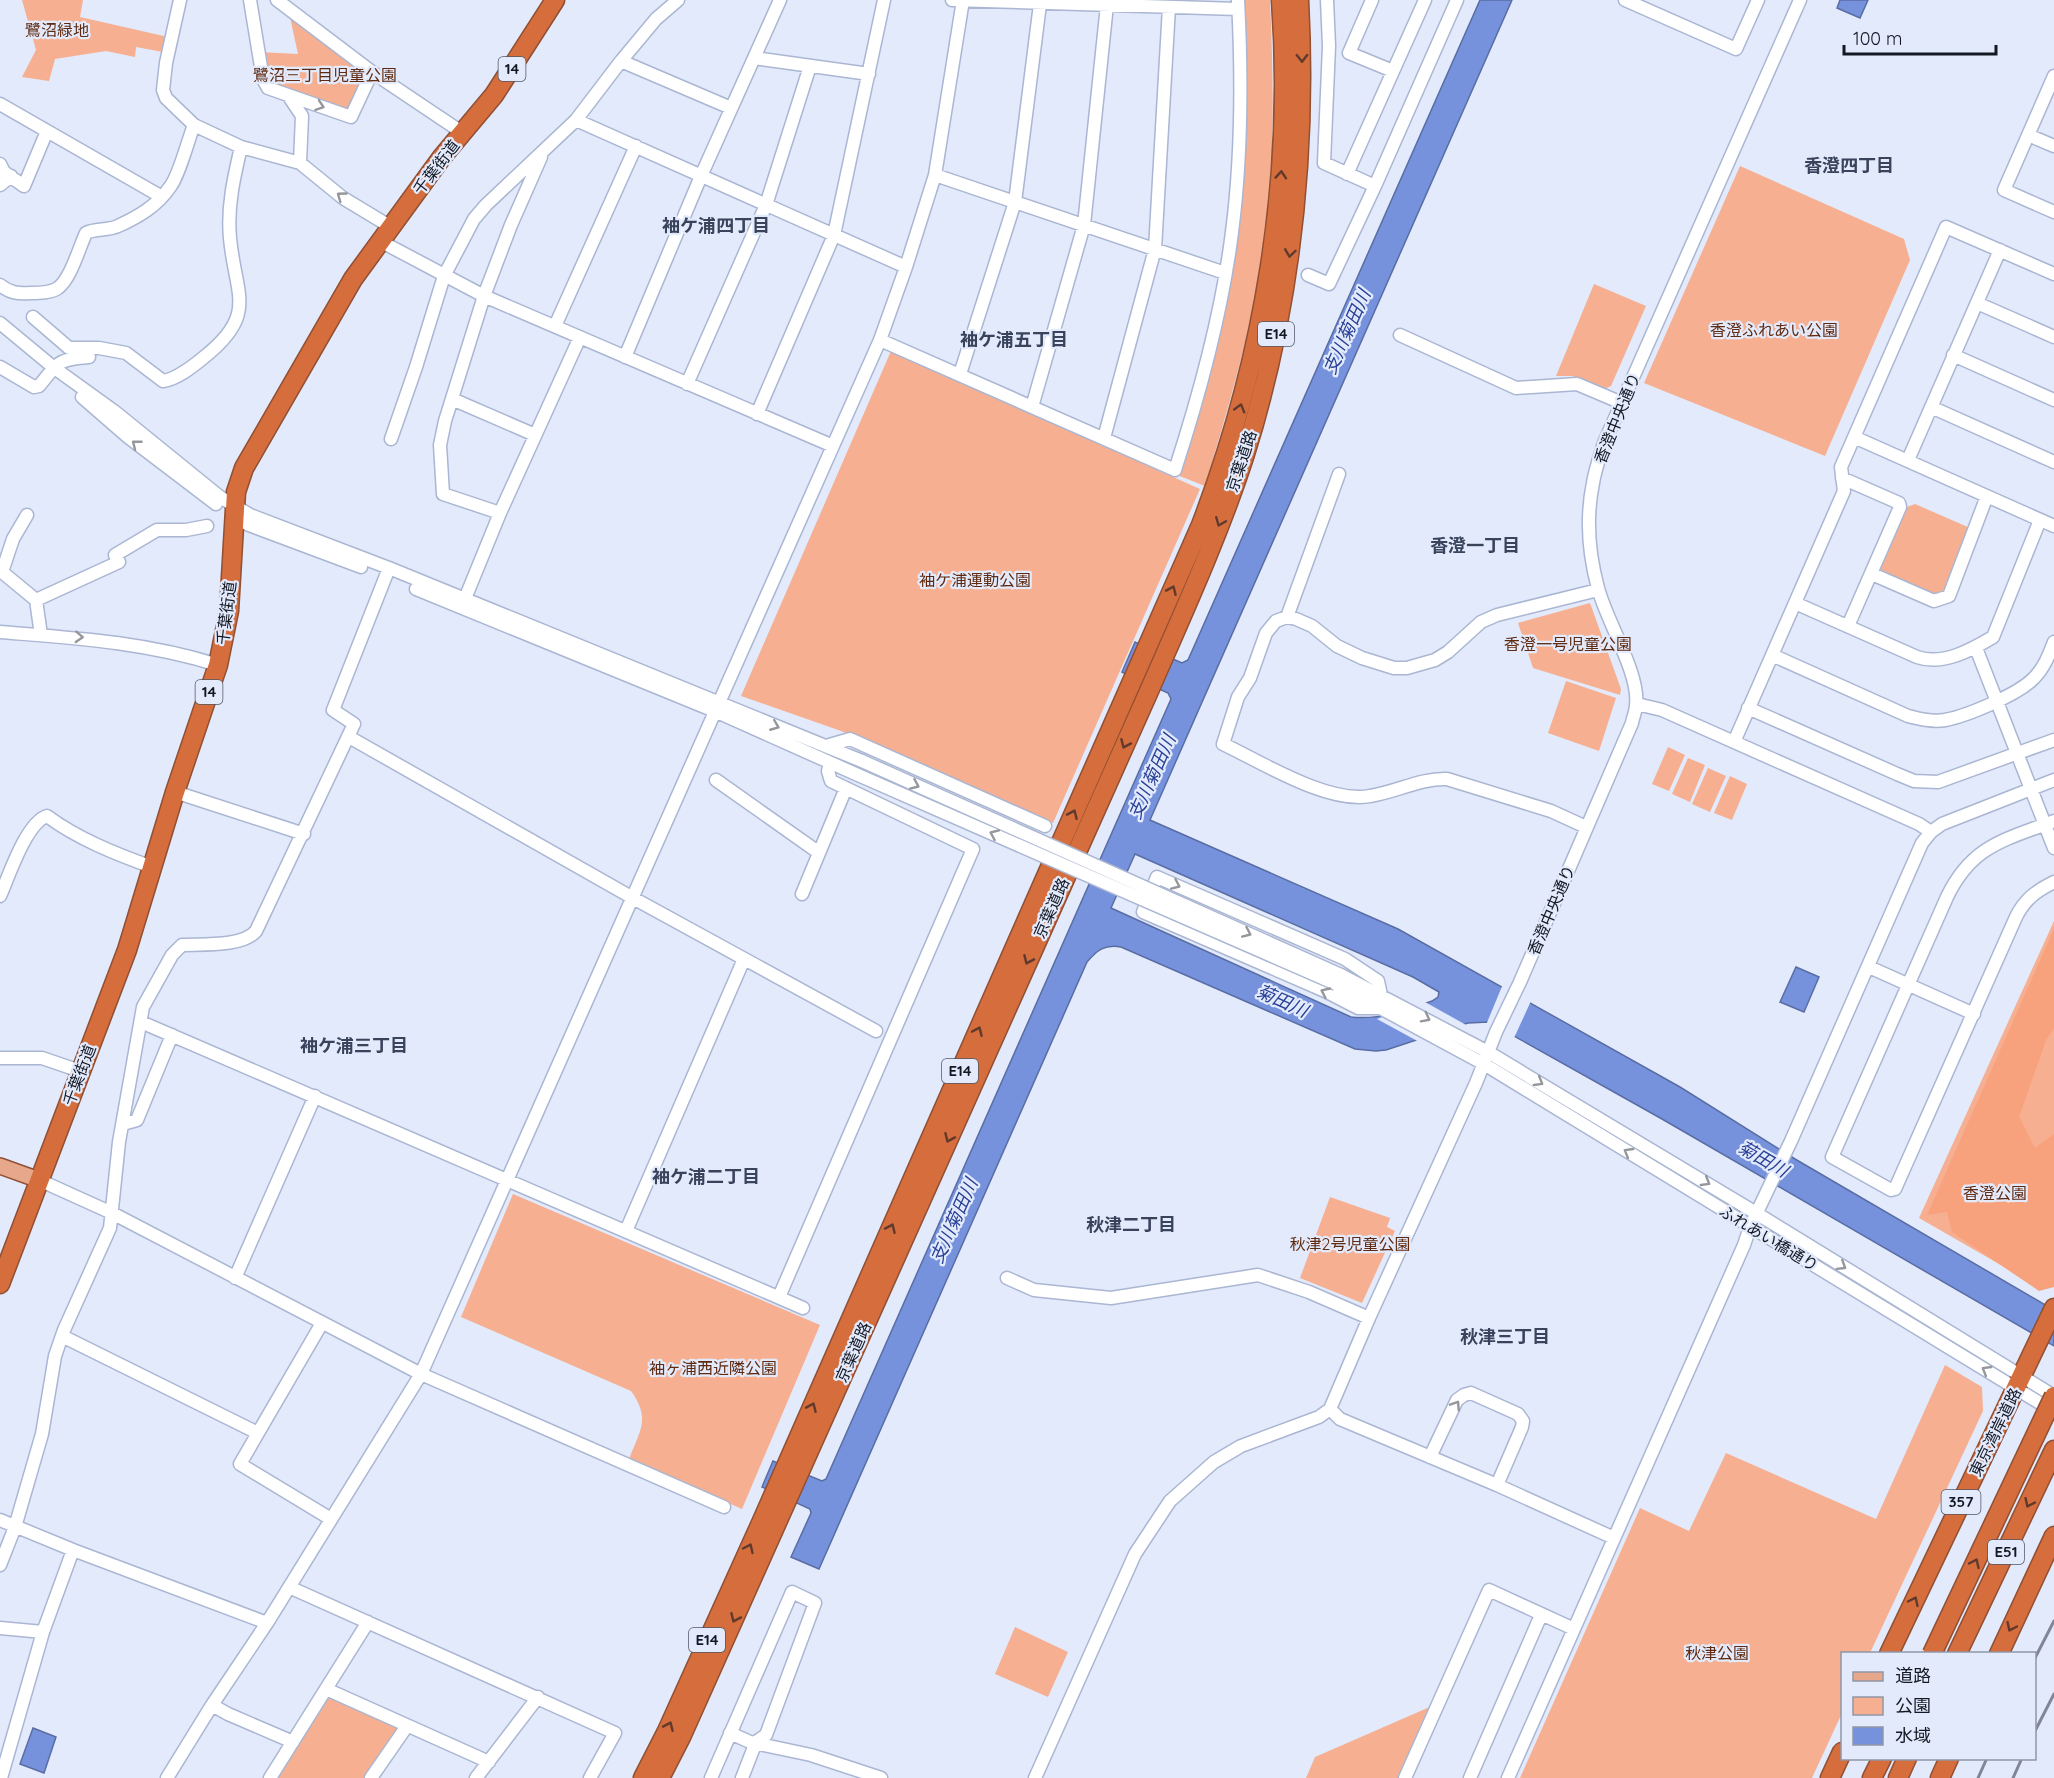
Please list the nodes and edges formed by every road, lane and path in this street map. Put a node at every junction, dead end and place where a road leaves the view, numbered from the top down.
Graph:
1 (180, 0) edge
2 (250, 0) edge
3 (278, 0) edge
4 (555, 0) edge
5 (678, 0) edge
6 (780, 0) edge
7 (884, 0) edge
8 (959, 0) edge
9 (1281, 0) edge
10 (1299, 0) edge
11 (1327, 0) edge
12 (1372, 0) edge
13 (1425, 0) edge
14 (1457, 0) edge
15 (1758, 0) edge
16 (1800, 0) edge
17 (1634, 2) edge
18 (1040, 4) junction
19 (1107, 5) junction
20 (1238, 5) edge
21 (1169, 7) junction
22 (754, 58) junction
23 (621, 61) junction
24 (810, 66) junction
25 (1393, 71) junction
26 (372, 72) junction
27 (869, 74) junction
28 (2053, 80) edge
29 (288, 95) junction
30 (0, 104) edge
31 (731, 108) junction
32 (576, 120) junction
33 (194, 125) junction
34 (47, 132) junction
35 (463, 133) junction
36 (2028, 135) junction
37 (636, 146) junction
38 (2054, 146) edge
39 (242, 147) junction
40 (543, 152) junction
41 (300, 163) junction
42 (0, 164) edge
43 (1347, 174) junction
44 (935, 175) junction
45 (11, 176) junction
46 (701, 176) junction
47 (0, 185) edge
48 (1375, 186) junction
49 (162, 197) junction
50 (1015, 202) junction
51 (766, 205) junction
52 (2054, 212) edge
53 (1084, 225) junction
54 (386, 234) junction
55 (834, 235) junction
56 (1155, 249) junction
57 (2000, 250) junction
58 (906, 267) junction
59 (1225, 273) junction
60 (2054, 274) edge
61 (1308, 275) dead end
62 (444, 276) junction
63 (0, 285) edge
64 (484, 296) junction
65 (1977, 303) junction
66 (33, 317) dead end
67 (0, 323) edge
68 (555, 326) junction
69 (0, 329) edge
70 (1400, 334) dead end
71 (580, 337) junction
72 (2054, 337) edge
73 (880, 340) junction
74 (99, 348) junction
75 (1953, 355) junction
76 (625, 357) junction
77 (0, 367) edge
78 (52, 369) junction
79 (960, 374) junction
80 (687, 384) junction
81 (452, 399) junction
82 (2054, 400) edge
83 (1622, 403) junction
84 (1032, 407) junction
85 (1931, 407) junction
86 (758, 414) junction
87 (535, 435) junction
88 (1854, 437) junction
89 (1104, 438) junction
90 (391, 440) dead end
91 (833, 446) junction
92 (1908, 460) junction
93 (2054, 462) edge
94 (1339, 474) dead end
95 (1842, 478) junction
96 (1987, 496) junction
97 (234, 512) junction
98 (500, 513) junction
99 (27, 515) dead end
100 (2040, 520) junction
101 (207, 526) dead end
102 (2054, 526) edge
103 (13, 539) junction
104 (0, 542) edge
105 (387, 572) junction
106 (1872, 574) junction
107 (1, 575) edge
108 (1598, 590) junction
109 (36, 600) junction
110 (463, 603) junction
111 (1795, 603) junction
112 (1287, 617) junction
113 (1848, 626) junction
114 (0, 632) edge
115 (41, 635) junction
116 (2054, 642) edge
117 (1976, 648) junction
118 (1772, 656) junction
119 (218, 665) junction
120 (1997, 701) junction
121 (1637, 704) junction
122 (718, 707) junction
123 (1748, 708) junction
124 (349, 737) junction
125 (2054, 740) edge
126 (1734, 742) junction
127 (826, 746) junction
128 (2017, 754) junction
129 (831, 763) junction
130 (716, 780) dead end
131 (2054, 780) edge
132 (846, 788) junction
133 (2031, 789) junction
134 (175, 792) junction
135 (2049, 823) edge
136 (1045, 826) dead end
137 (1586, 827) junction
138 (1931, 832) junction
139 (304, 834) junction
140 (2054, 848) edge
141 (818, 852) junction
142 (153, 867) junction
143 (2054, 882) edge
144 (802, 894) dead end
145 (0, 896) edge
146 (633, 897) junction
147 (744, 959) junction
148 (1869, 967) junction
149 (1339, 980) junction
150 (1909, 985) junction
151 (1381, 995) junction
152 (1380, 1008) junction
153 (1974, 1014) junction
154 (141, 1022) junction
155 (876, 1031) dead end
156 (172, 1035) junction
157 (1488, 1052) junction
158 (0, 1058) edge
159 (1484, 1064) junction
160 (80, 1071) junction
161 (315, 1096) junction
162 (123, 1124) junction
163 (0, 1166) edge
164 (39, 1180) junction
165 (507, 1180) junction
166 (112, 1213) junction
167 (1756, 1213) junction
168 (1750, 1227) junction
169 (626, 1231) junction
170 (235, 1278) junction
171 (1007, 1278) dead end
172 (0, 1284) edge
173 (779, 1298) junction
174 (803, 1308) dead end
175 (2054, 1308) edge
176 (1369, 1318) junction
177 (322, 1323) junction
178 (62, 1336) junction
179 (421, 1374) junction
180 (2019, 1382) junction
181 (2054, 1396) edge
182 (1330, 1409) junction
183 (2054, 1411) edge
184 (258, 1433) junction
185 (2054, 1450) edge
186 (1430, 1457) junction
187 (795, 1463) junction
188 (1497, 1485) junction
189 (777, 1504) junction
190 (724, 1507) dead end
191 (332, 1519) junction
192 (0, 1520) edge
193 (15, 1527) junction
194 (2054, 1536) edge
195 (1614, 1538) junction
196 (73, 1550) junction
197 (0, 1564) edge
198 (289, 1587) junction
199 (1541, 1615) junction
200 (368, 1622) junction
201 (267, 1623) junction
202 (0, 1628) edge
203 (1575, 1629) junction
204 (43, 1632) junction
205 (1889, 1652) edge
206 (1932, 1652) edge
207 (1957, 1652) edge
208 (1999, 1652) edge
209 (326, 1689) junction
210 (538, 1697) junction
211 (212, 1705) junction
212 (407, 1726) junction
213 (730, 1733) junction
214 (293, 1742) junction
215 (756, 1742) junction
216 (1841, 1754) edge
217 (1881, 1760) edge
218 (1948, 1760) edge
219 (489, 1762) junction
220 (1, 1778) edge
221 (167, 1778) edge
222 (270, 1778) edge
223 (371, 1778) edge
224 (476, 1778) edge
225 (590, 1778) edge
226 (643, 1778) edge
227 (660, 1778) edge
228 (711, 1778) edge
229 (742, 1778) edge
230 (881, 1778) edge
231 (1035, 1778) edge
232 (1405, 1778) edge
233 (1470, 1778) edge
234 (1508, 1778) edge
235 (1830, 1778) edge
236 (1872, 1778) edge
237 (1940, 1778) edge

1 - 33 street
2 - 29 street
3 - 26 street
4 - 35 highway, 千葉街道 / 14
5 - 23 street
6 - 22 street
7 - 27 street
8 - 18 street
8 - 44 street
187 -> 9 highway, 京葉道路 / E14
10 -> 187 highway, 京葉道路 / E14
11 - 43 street
12 - 25 street
13 - 25 street
14 - 48 street
15 - 17 street
16 - 83 street, 香澄中央通り
18 - 19 street
18 - 50 street
19 - 21 street
19 - 53 street
20 - 21 street
20 - 59 street
21 - 56 street
22 - 24 street
22 - 31 street
23 - 31 street
23 - 32 street
24 - 27 street
24 - 51 street
25 - 43 street
29 -> 26 street
26 - 35 street
27 - 55 street
28 - 36 street
29 - 41 street
30 - 34 street
31 - 46 street
32 - 37 street
32 - 40 street
33 - 39 street
33 - 49 street
34 - 45 street
34 - 49 street
35 - 54 highway, 千葉街道 / 14
36 - 38 street
36 - 52 street
37 - 46 street
37 - 68 street
39 - 41 street
39 - 74 street
40 - 62 street
40 - 64 street
54 -> 41 street
42 - 45 street
43 - 48 street
44 - 50 street
44 - 58 street
45 - 47 street
46 - 51 street
46 - 76 street
48 - 61 street
49 - 63 street
50 - 53 street
50 - 79 street
51 - 55 street
51 - 80 street
53 - 56 street
53 - 84 street
54 - 62 street
54 - 97 highway, 千葉街道 / 14
55 - 58 street
55 - 86 street
56 - 59 street
56 - 89 street
57 - 60 street
57 - 65 street
57 - 88 street
58 - 73 street
59 - 89 street
62 - 64 street
62 - 90 street
64 - 68 street
64 - 81 street
65 - 72 street
65 - 75 street
66 - 74 street
67 - 78 street
68 - 71 street
69 - 78 street
70 - 83 street
71 - 76 street
71 - 87 street
73 - 79 street
73 - 91 street
74 - 78 street
75 - 82 street
75 - 85 street
76 - 80 street
77 - 78 street
78 - 97 street
79 - 84 street
80 - 86 street
81 - 87 street
81 - 98 street
83 - 108 street, 香澄中央通り
84 - 89 street
85 - 92 street
85 - 93 street
86 - 91 street
87 - 98 street
88 - 92 street
88 - 95 street
91 - 122 street
92 - 96 street
94 - 112 street
95 - 106 street
95 - 111 street
96 - 100 street
96 - 106 street
97 - 105 street
97 - 119 highway, 千葉街道 / 14
98 - 110 street
99 - 103 street
100 - 102 street
100 - 117 street
101 - 109 street
103 - 104 street
103 - 107 street
105 - 110 street
105 - 124 street
106 - 113 street
107 - 109 street
108 - 112 street
108 - 121 street, 香澄中央通り
109 - 115 street
110 - 122 street
111 - 113 street
111 - 118 street
112 - 137 street
113 - 117 street
114 - 115 street
115 -> 119 street
116 - 120 street
117 - 120 street
118 - 120 street
118 - 123 street
119 - 134 highway, 千葉街道 / 14
120 - 128 street
121 - 126 street
121 - 137 street, 香澄中央通り
122 -> 127 street
122 - 129 street
122 - 146 street
123 - 126 street
123 - 128 street
124 - 139 street
124 - 146 street
125 - 128 street
126 - 138 street
127 - 136 street
127 -> 149 street, bridge
128 - 133 street
129 - 132 street
149 -> 129 street, bridge
130 - 141 street
131 - 133 street
132 - 141 street
132 - 173 street
133 - 135 street
133 - 138 street
134 - 139 street
134 - 142 highway, 千葉街道 / 14
135 - 140 street
135 - 150 street
137 - 157 street, 香澄中央通り
138 - 148 street
139 - 154 street
141 - 144 street
142 - 145 street
142 - 160 highway, 千葉街道 / 14
143 - 153 street
146 - 147 street
146 - 165 street
147 - 155 street
147 - 169 street
148 - 150 street
148 - 167 street
149 - 151 street, ふれあい橋通り
149 - 152 street, ふれあい橋通り
150 - 153 street
150 - 153 street
152 -> 151 street
151 -> 157 street, ふれあい橋通り
152 - 159 street, ふれあい橋通り
154 - 156 street
154 - 162 street
156 - 161 street
156 - 162 street
157 - 159 street, 香澄中央通り
157 -> 167 street, ふれあい橋通り
158 - 160 street
168 -> 159 street, ふれあい橋通り
159 - 176 street, 香澄中央通り
160 - 164 highway, 千葉街道 / 14
161 - 165 street
161 - 170 street
162 - 166 street
163 - 164 main road
164 - 166 street
164 - 172 highway, 千葉街道 / 14
165 - 169 street
165 - 179 street
166 - 170 street
166 - 178 street
167 - 168 street
167 -> 180 street, ふれあい橋通り
180 -> 168 street, ふれあい橋通り
168 - 195 street
169 - 173 street
170 - 177 street
171 - 176 street
173 - 174 street
175 - 180 highway, 東京湾岸道路 / 357
176 - 182 street, 香澄中央通り
177 - 179 street
177 - 184 street
178 - 184 street
178 - 193 street
179 - 190 street
179 - 191 street
180 - 181 street, ふれあい橋通り
180 - 183 street, ふれあい橋通り
205 -> 180 highway, 東京湾岸道路 / 357
206 -> 181 highway, E51, bridge
182 - 186 street
182 - 231 street
184 - 191 street
185 -> 207 highway, E51
186 - 188 street
186 -> 188 street
187 - 189 highway, 京葉道路 / E14
188 - 195 street
226 -> 189 highway, 京葉道路 / E14
189 -> 227 highway, 京葉道路 / E14
191 - 198 street
192 - 193 street
193 - 196 street
193 - 197 street
194 -> 208 highway
195 - 203 street
196 - 201 street
196 - 204 street
198 - 200 street
198 - 201 street
199 - 203 street
199 - 232 street
199 - 233 street
200 - 209 street
200 - 210 street
201 - 211 street
202 - 204 street
203 - 234 street
204 - 220 street
209 - 212 street
209 - 214 street
210 - 219 street
210 - 225 street
211 - 214 street
211 - 221 street
212 - 219 street
212 - 223 street
213 - 215 street
213 - 215 street
213 - 228 street
214 - 222 street
215 - 229 street
215 - 230 street
216 - 235 highway
217 - 236 highway
218 - 237 highway
219 - 224 street

